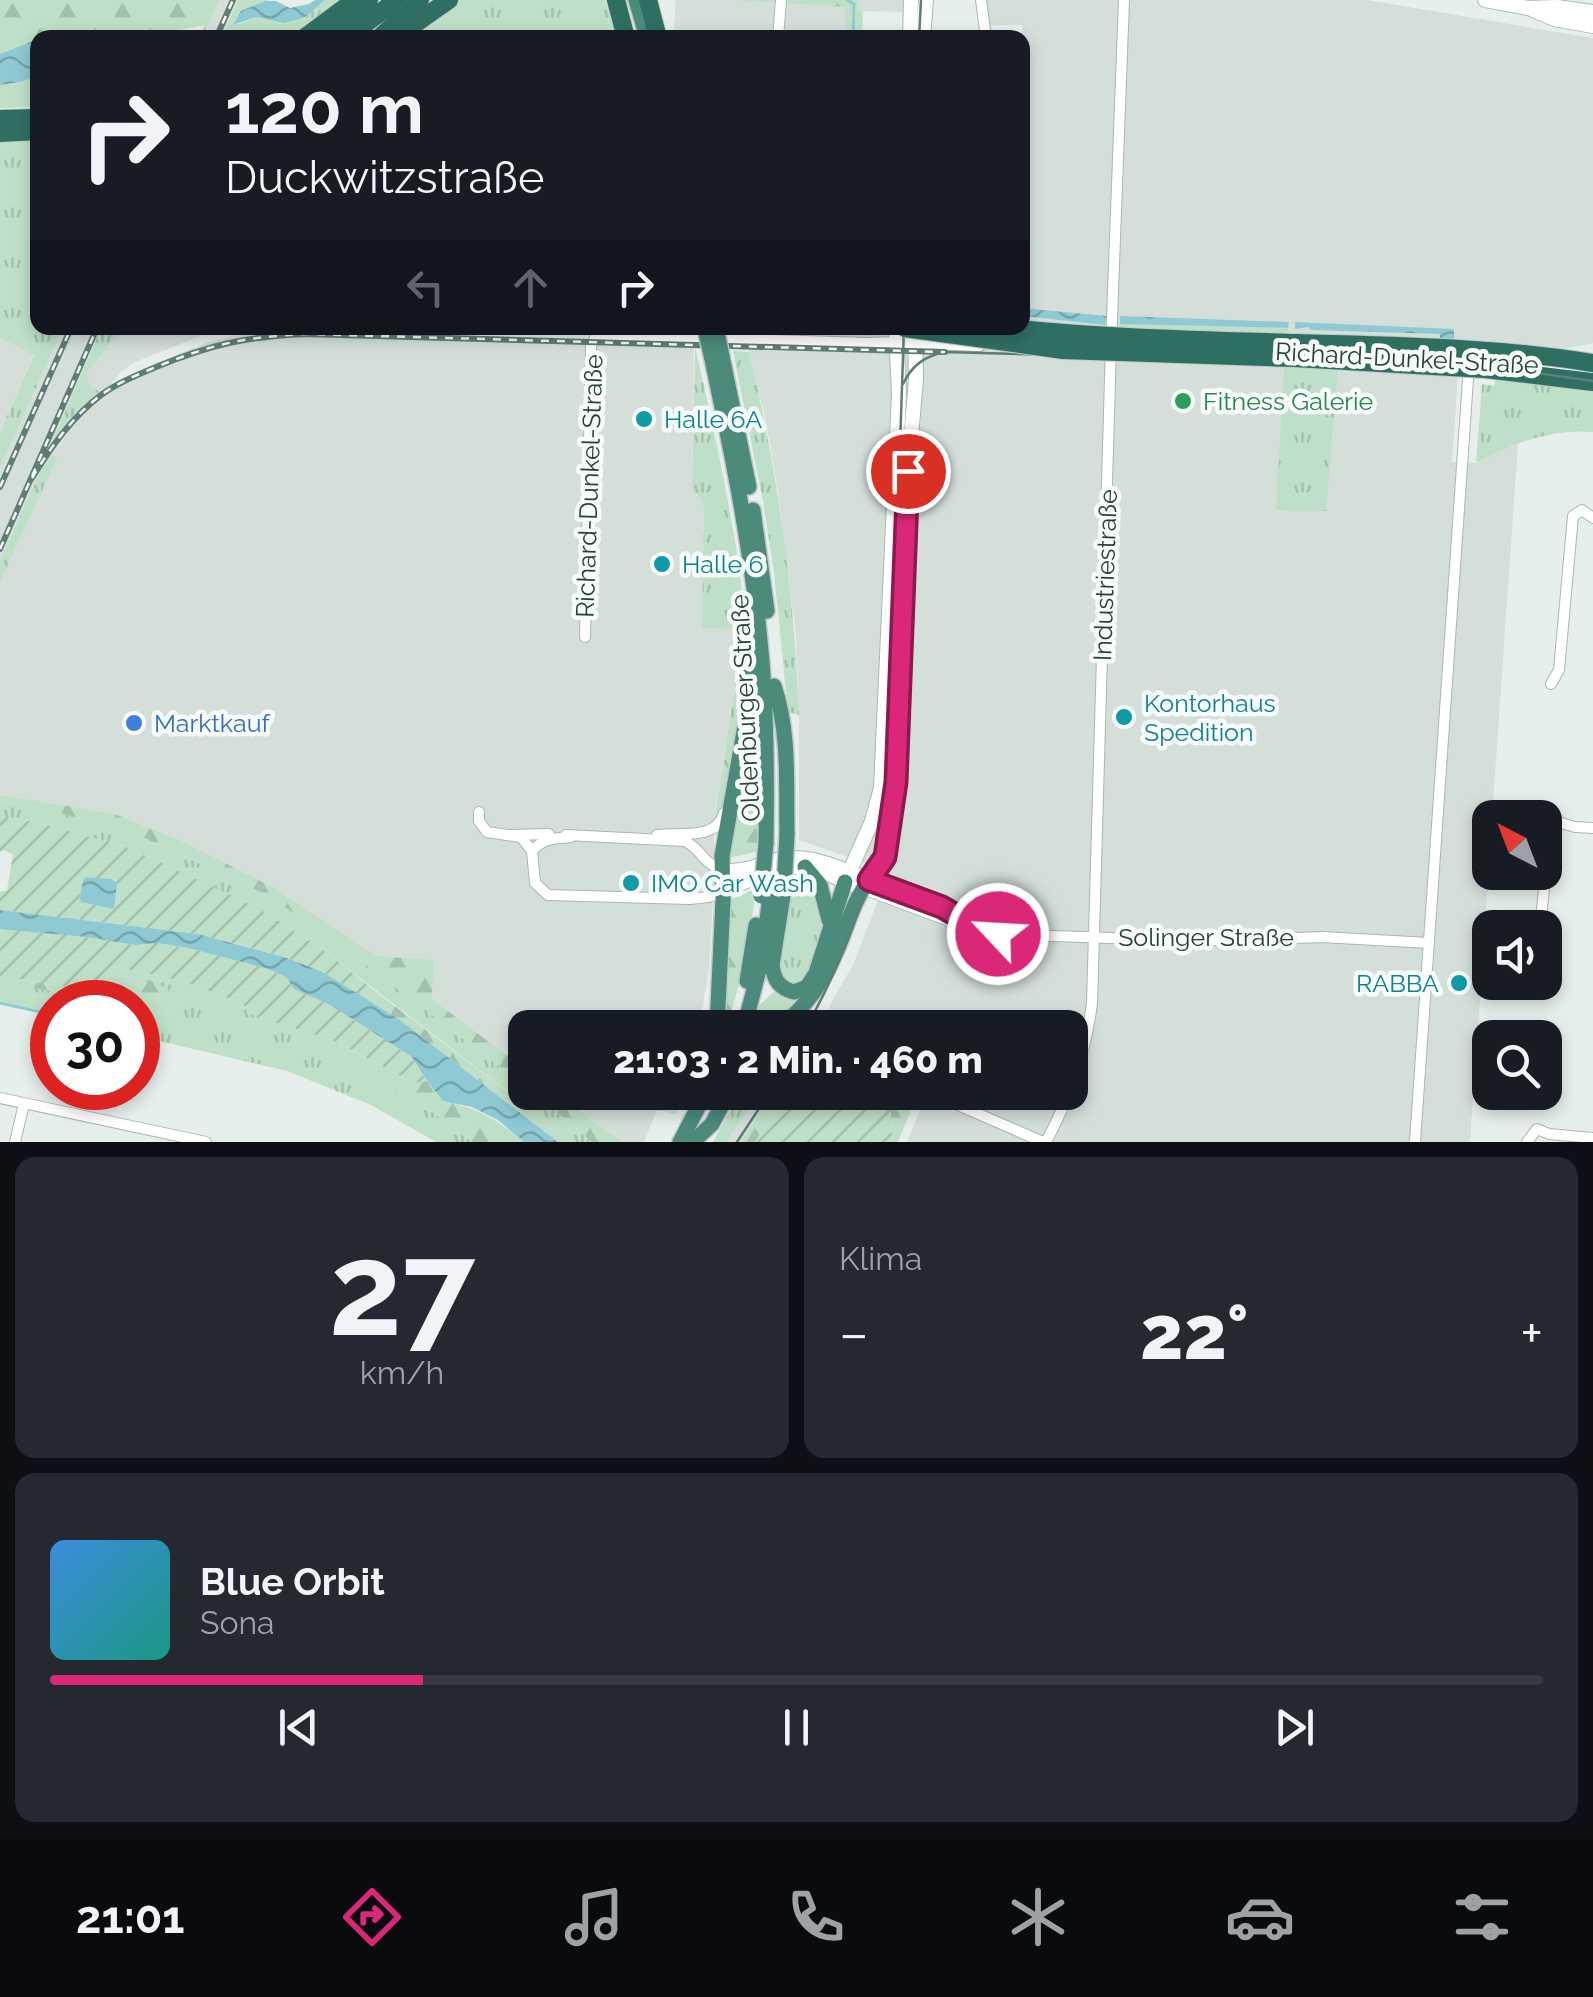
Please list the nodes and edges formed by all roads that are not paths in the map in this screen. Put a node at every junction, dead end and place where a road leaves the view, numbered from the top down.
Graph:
1 (355, 0) edge
2 (369, 0) edge
3 (397, 0) edge
4 (420, 0) edge
5 (449, 0) edge
6 (636, 0) edge
7 (648, 0) edge
8 (911, 0) edge
9 (926, 0) edge
10 (981, 0) edge
11 (1124, 0) edge
12 (1485, 0) edge
13 (781, 2) edge
14 (619, 3) edge
15 (1553, 3) edge
16 (1528, 8) junction
17 (1593, 12) edge
18 (1593, 26) edge
19 (315, 30) edge
20 (336, 30) edge
21 (357, 30) edge
22 (388, 30) edge
23 (406, 30) edge
24 (624, 30) edge
25 (631, 30) edge
26 (645, 30) edge
27 (656, 30) edge
28 (779, 30) edge
29 (910, 30) edge
30 (924, 30) edge
31 (984, 30) edge
32 (30, 118) edge
33 (0, 120) edge
34 (30, 131) edge
35 (0, 133) edge
36 (1030, 330) edge
37 (708, 335) edge
38 (716, 335) edge
39 (903, 335) edge
40 (981, 335) edge
41 (1111, 344) junction
42 (980, 345) junction
43 (716, 355) junction
44 (1470, 358) junction
45 (1593, 364) edge
46 (1593, 375) edge
47 (1593, 382) edge
48 (1593, 518) edge
49 (756, 610) junction
50 (585, 637) dead end
51 (1551, 684) dead end
52 (737, 780) junction
53 (478, 812) dead end
54 (1593, 828) edge
55 (506, 834) junction
56 (572, 836) junction
57 (646, 839) junction
58 (776, 839) junction
59 (532, 850) junction
60 (805, 867) junction
61 (847, 877) junction
62 (722, 881) junction
63 (866, 885) junction
64 (772, 892) junction
65 (690, 899) junction
66 (1542, 910) edge
67 (722, 919) junction
68 (830, 924) junction
69 (1094, 936) junction
70 (1429, 943) junction
71 (718, 1010) edge
72 (739, 1010) edge
73 (748, 1010) edge
74 (801, 1010) edge
75 (0, 1098) edge
76 (24, 1104) junction
77 (697, 1110) edge
78 (709, 1110) edge
79 (720, 1110) edge
80 (970, 1110) edge
81 (1593, 1138) edge
82 (190, 1140) edge
83 (693, 1141) edge
84 (16, 1142) edge
85 (206, 1142) edge
86 (680, 1142) edge
87 (1045, 1142) edge
88 (1416, 1142) edge
89 (1527, 1142) edge

1 - 19 highway
2 - 20 highway
3 - 21 highway
4 - 22 highway
5 - 23 highway
6 - 26 highway
7 - 27 highway
8 - 29 main road
9 - 30 main road
10 - 31 street
11 - 41 street, Industriestraße
12 - 16 main road
13 - 28 street
14 - 24 highway
14 - 25 highway
15 - 16 main road
15 - 17 main road
16 - 18 main road
32 - 33 highway
34 - 35 highway
36 - 45 highway, bridge
37 - 43 highway, Oldenburger Straße, bridge
38 - 43 highway, Oldenburger Straße, bridge
39 - 42 street, Richard-Dunkel-Straße
39 - 47 highway, bridge
39 - 50 street, Richard-Dunkel-Straße
39 - 61 main road
39 - 63 main road
40 - 42 street
41 - 42 street, Richard-Dunkel-Straße
41 - 44 street, Richard-Dunkel-Straße
41 - 69 street, Industriestraße
43 - 49 highway, Oldenburger Straße
43 - 58 highway, Oldenburger Straße
44 - 46 street, Richard-Dunkel-Straße
44 - 70 street
48 - 51 street
49 - 52 highway
49 - 58 highway, Oldenburger Straße
52 - 57 street
52 - 62 highway
53 - 55 street
54 - 66 street
55 - 56 street
55 - 59 street
56 - 57 street
56 - 59 street
57 - 62 street
58 - 64 highway, bridge
58 - 64 highway, Oldenburger Straße, bridge
59 - 65 street
60 - 61 main road
60 - 62 main road
60 - 68 highway
61 - 62 main road
61 - 63 main road, Solinger Straße
61 - 68 highway
62 - 65 street
62 - 67 highway
63 - 69 street, Solinger Straße
63 - 74 highway
64 - 68 highway
64 - 72 highway, Oldenburger Straße
64 - 73 highway, Oldenburger Straße
65 - 67 street
67 - 71 highway
69 - 70 street, Solinger Straße
69 - 87 street, Industriestraße
70 - 88 street
75 - 76 street
76 - 82 street
76 - 84 street
77 - 86 highway
78 - 83 highway
79 - 83 highway
80 - 87 street
81 - 89 street
82 - 85 street

